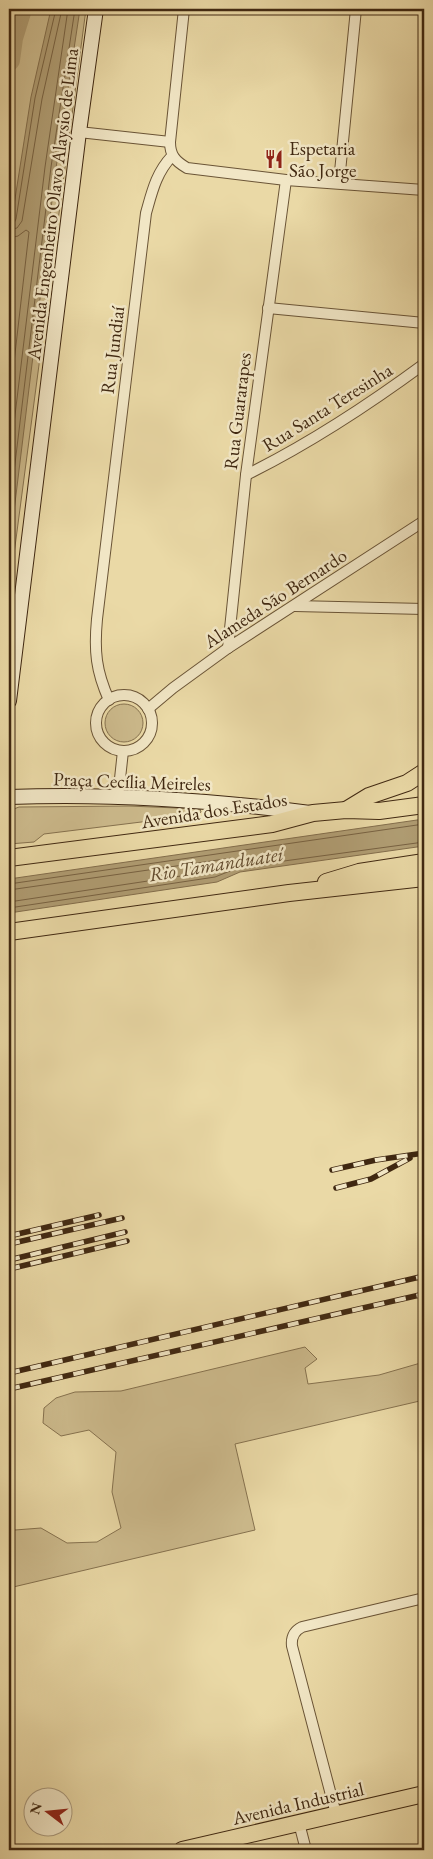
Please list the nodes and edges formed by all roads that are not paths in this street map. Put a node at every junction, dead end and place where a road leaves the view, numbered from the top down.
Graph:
1 (96, 9) edge
2 (184, 9) edge
3 (356, 9) edge
4 (79, 132) junction
5 (170, 142) junction
6 (172, 156) junction
7 (286, 180) junction
8 (339, 182) junction
9 (424, 190) edge
10 (268, 308) junction
11 (424, 323) edge
12 (424, 364) edge
13 (246, 475) junction
14 (424, 521) edge
15 (295, 606) junction
16 (424, 609) edge
17 (228, 648) junction
18 (109, 700) junction
19 (9, 701) edge
20 (148, 709) junction
21 (123, 751) junction
22 (424, 772) edge
23 (118, 796) junction
24 (9, 797) edge
25 (424, 805) edge
26 (346, 810) junction
27 (313, 813) junction
28 (9, 858) edge
29 (424, 862) edge
30 (424, 878) edge
31 (289, 893) junction
32 (9, 932) edge
33 (424, 1598) edge
34 (424, 1794) edge
35 (336, 1814) junction
36 (299, 1823) junction
37 (182, 1850) edge
38 (306, 1850) edge

1 - 4 main road, Avenida Engenheiro Olavo Alaysio de Lima
2 - 5 street
3 - 8 street
4 - 5 street
4 - 19 main road, Avenida Engenheiro Olavo Alaysio de Lima
5 - 6 street
6 - 7 street
6 - 18 street, Rua Jundiaí
7 - 8 street
7 - 10 street, Rua Guararapes
8 - 9 street
10 - 11 street
10 - 13 street, Rua Guararapes
12 - 13 street, Rua Santa Teresinha
13 - 17 street, Rua Guararapes
14 - 15 street, Alameda São Bernardo
15 - 16 street
15 - 17 street, Alameda São Bernardo
17 - 20 street, Alameda São Bernardo
18 - 20 street
18 - 21 street
20 - 21 street
21 - 23 street
22 - 26 main road
23 - 24 main road, Praça Cecília Meireles
23 - 27 main road, Praça Cecília Meireles
25 - 26 main road, Avenida dos Estados
26 - 27 main road, Avenida dos Estados
27 - 28 main road, Avenida dos Estados
29 - 31 main road
30 - 31 main road
31 - 32 main road
33 - 35 street
34 - 35 main road, Avenida Industrial
35 - 36 main road, Avenida Industrial
36 - 37 main road, Avenida Industrial
36 - 38 street

